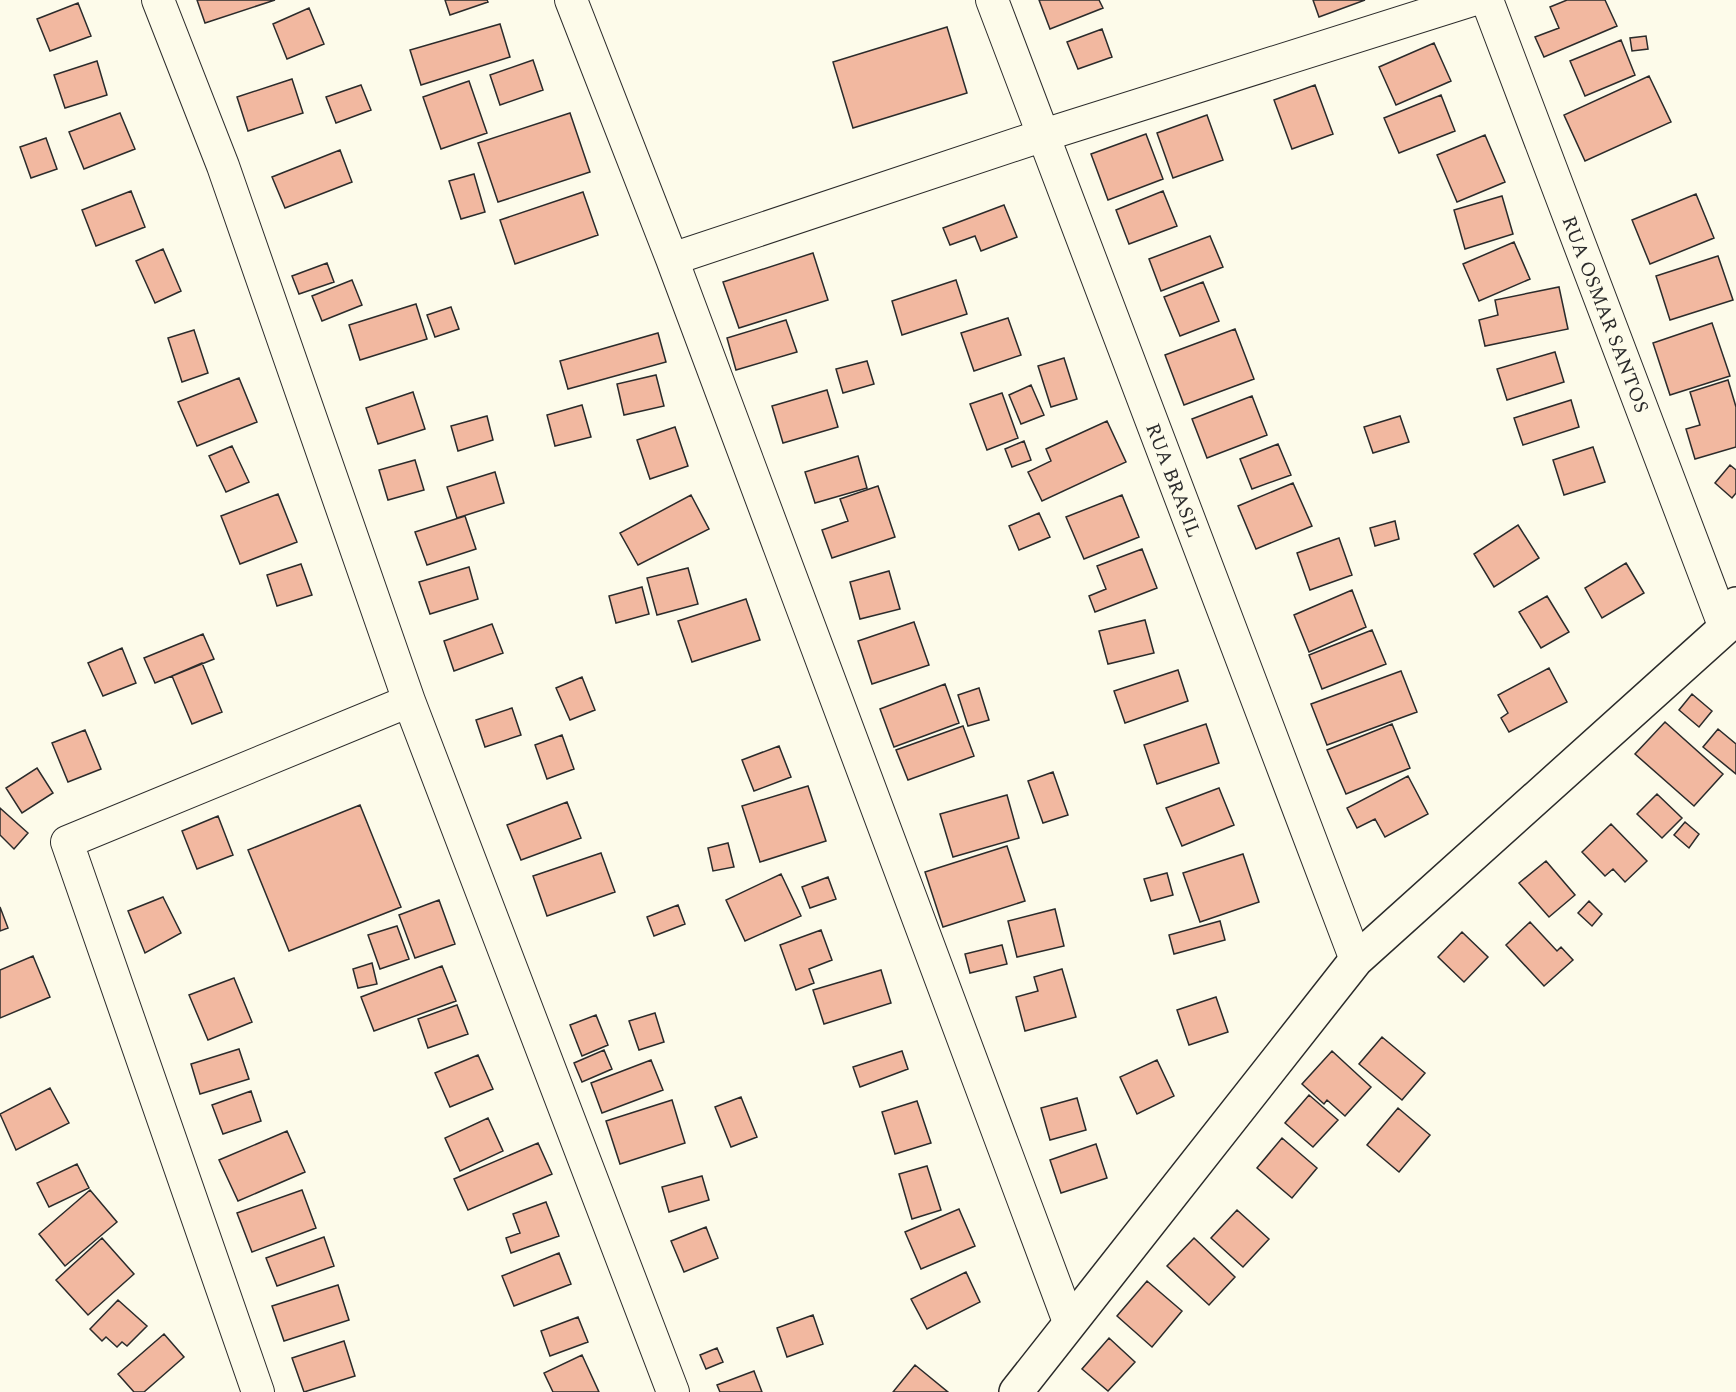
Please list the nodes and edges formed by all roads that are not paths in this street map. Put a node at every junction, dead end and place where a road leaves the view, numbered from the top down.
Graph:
1 (158, 0) edge
2 (572, 0) edge
3 (992, 0) edge
4 (1472, 0) edge
5 (1487, 0) edge
6 (1044, 135) junction
7 (672, 259) junction
8 (1730, 616) edge
9 (409, 701) junction
10 (1356, 960) junction
11 (1069, 1322) junction
12 (258, 1392) edge
13 (673, 1392) edge
14 (1016, 1392) edge

1 - 9 street
2 - 7 street
3 - 6 street, RUA BRASIL
4 - 6 street
5 - 8 street, RUA OSMAR SANTOS
6 - 7 street
6 - 10 street, RUA BRASIL
7 - 11 street
8 - 10 street
9 - 12 street
9 - 13 street
10 - 11 street
11 - 14 street

